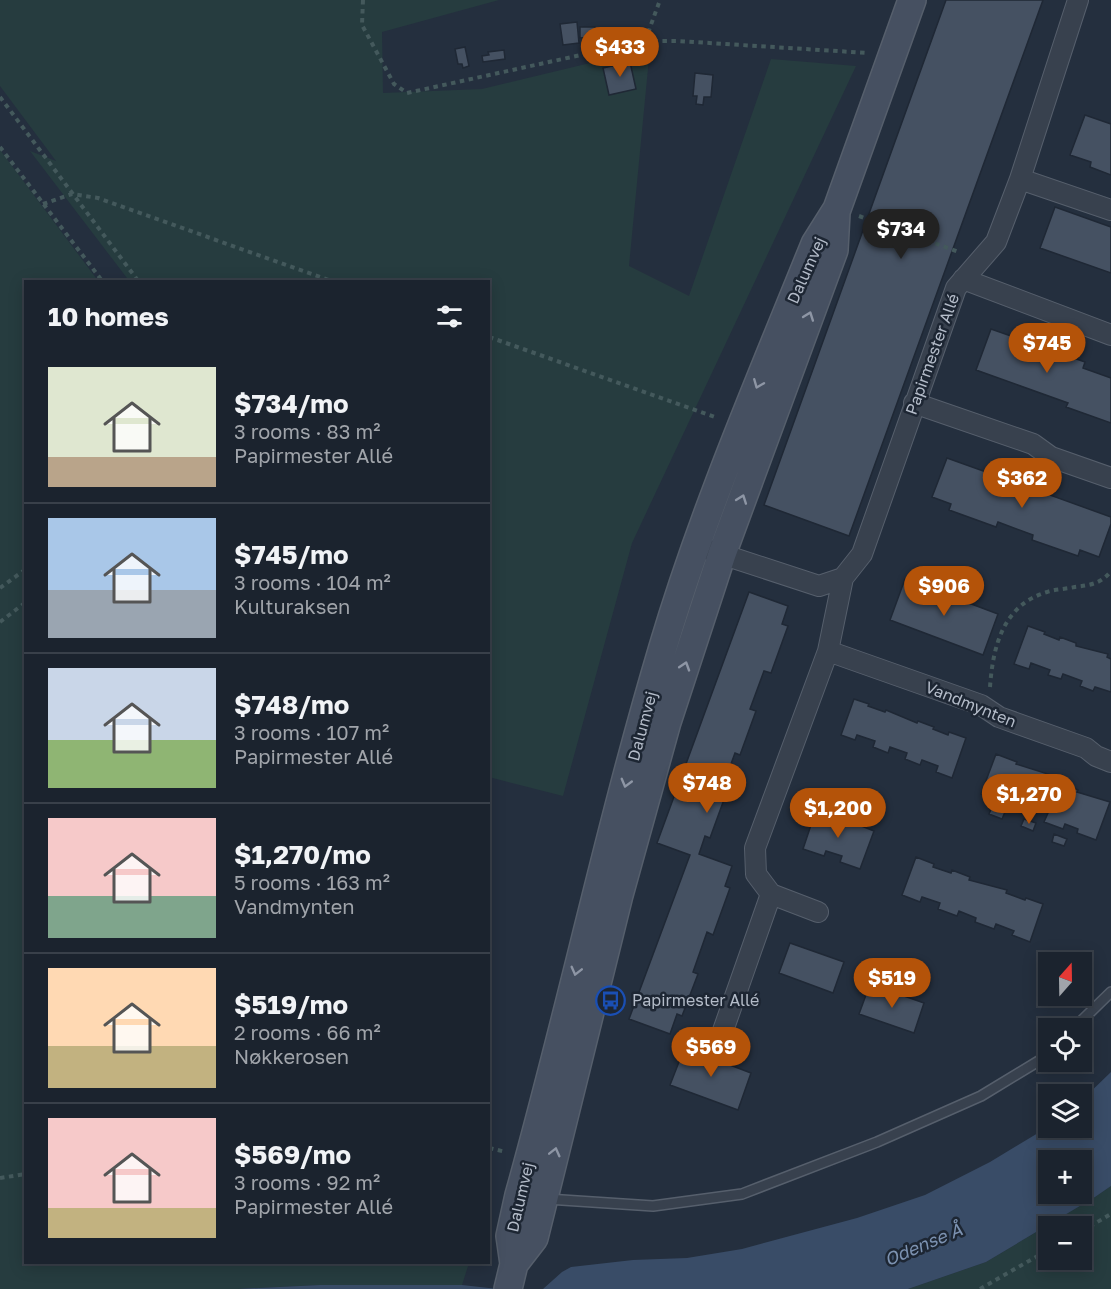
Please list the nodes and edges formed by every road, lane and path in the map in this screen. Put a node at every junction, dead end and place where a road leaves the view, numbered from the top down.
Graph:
1 (363, 0) edge
2 (660, 0) edge
3 (912, 0) edge
4 (1078, 0) edge
5 (645, 41) junction
6 (892, 55) junction
7 (0, 98) edge
8 (0, 147) edge
9 (1020, 178) junction
10 (72, 194) junction
11 (43, 204) junction
12 (837, 209) junction
13 (1111, 210) edge
14 (980, 259) junction
15 (963, 279) junction
16 (101, 280) edge
17 (137, 280) edge
18 (328, 280) edge
19 (1111, 335) edge
20 (490, 337) edge
21 (914, 403) junction
22 (741, 426) junction
23 (1111, 478) edge
24 (696, 544) junction
25 (722, 554) junction
26 (24, 570) edge
27 (1111, 571) edge
28 (843, 578) junction
29 (0, 588) edge
30 (24, 604) edge
31 (0, 622) edge
32 (828, 651) junction
33 (987, 709) junction
34 (1111, 762) edge
35 (771, 894) junction
36 (818, 912) dead end
37 (1111, 992) edge
38 (1084, 1018) edge
39 (719, 1042) dead end
40 (1038, 1061) edge
41 (24, 1174) edge
42 (0, 1178) edge
43 (531, 1197) junction
44 (1111, 1214) edge
45 (1092, 1225) edge
46 (1038, 1256) edge
47 (511, 1276) edge
48 (980, 1289) edge

1 - 5 path
2 - 5 path
3 - 6 street, Dalumvej
4 - 9 street, Papirmester Allé
5 - 6 path
6 - 12 street, Dalumvej
7 - 10 path
8 - 11 path
9 - 13 street
9 - 14 street, Papirmester Allé
10 - 11 path
10 - 17 path
10 - 18 path
11 - 16 path
12 - 14 path
12 -> 22 street, Dalumvej
25 -> 12 street, Dalumvej
14 - 15 street, Papirmester Allé
15 - 19 street
15 - 21 street, Papirmester Allé
20 - 22 path
21 - 23 street
21 - 28 street, Papirmester Allé
22 - 24 street, Dalumvej
24 - 25 street
24 -> 43 street, Dalumvej
25 - 28 street
43 -> 25 street, Dalumvej
26 - 29 path
27 - 33 path
28 - 32 street, Papirmester Allé
30 - 31 path
32 - 33 street, Vandmynten
32 - 35 street, Papirmester Allé
33 - 34 street, Vandmynten
35 - 36 street
35 - 39 street
37 - 38 lane
40 - 43 lane
41 - 42 path
43 - 47 street, Dalumvej
44 - 45 path
46 - 48 path

